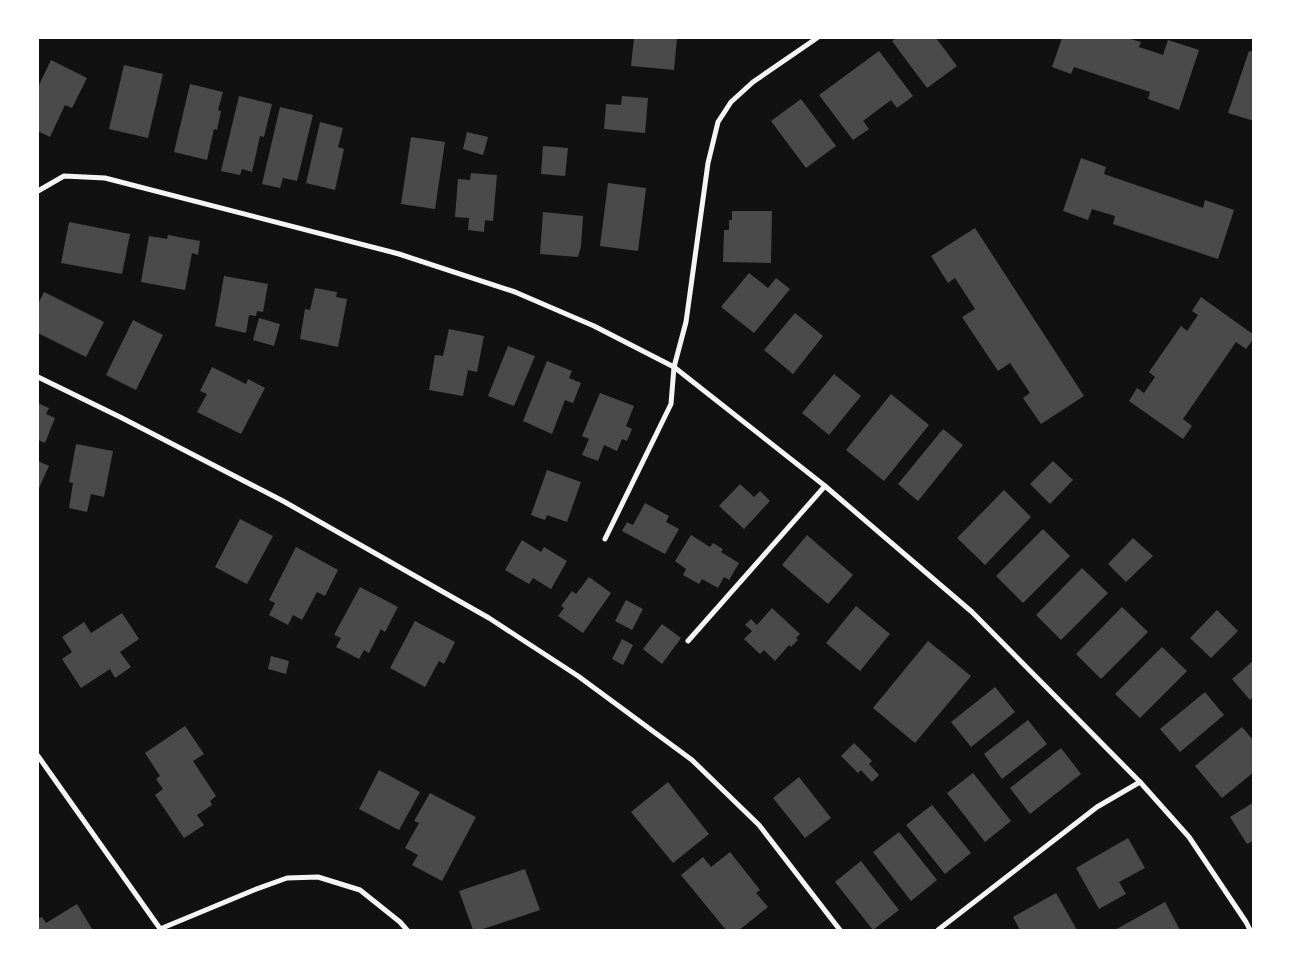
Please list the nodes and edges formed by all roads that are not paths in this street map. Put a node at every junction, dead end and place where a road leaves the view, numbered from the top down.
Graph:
1 (816, 38) edge
2 (38, 191) edge
3 (674, 367) junction
4 (38, 377) edge
5 (826, 486) junction
6 (606, 539) dead end
7 (688, 641) dead end
8 (38, 756) edge
9 (1140, 782) junction
10 (160, 930) edge
11 (407, 930) edge
12 (840, 930) edge
13 (938, 930) edge
14 (1250, 930) edge

1 - 3 street
2 - 3 street
3 - 5 street
3 - 6 street
4 - 12 street
5 - 7 street
5 - 9 street
8 - 10 street
9 - 13 street
9 - 14 street
10 - 11 street

